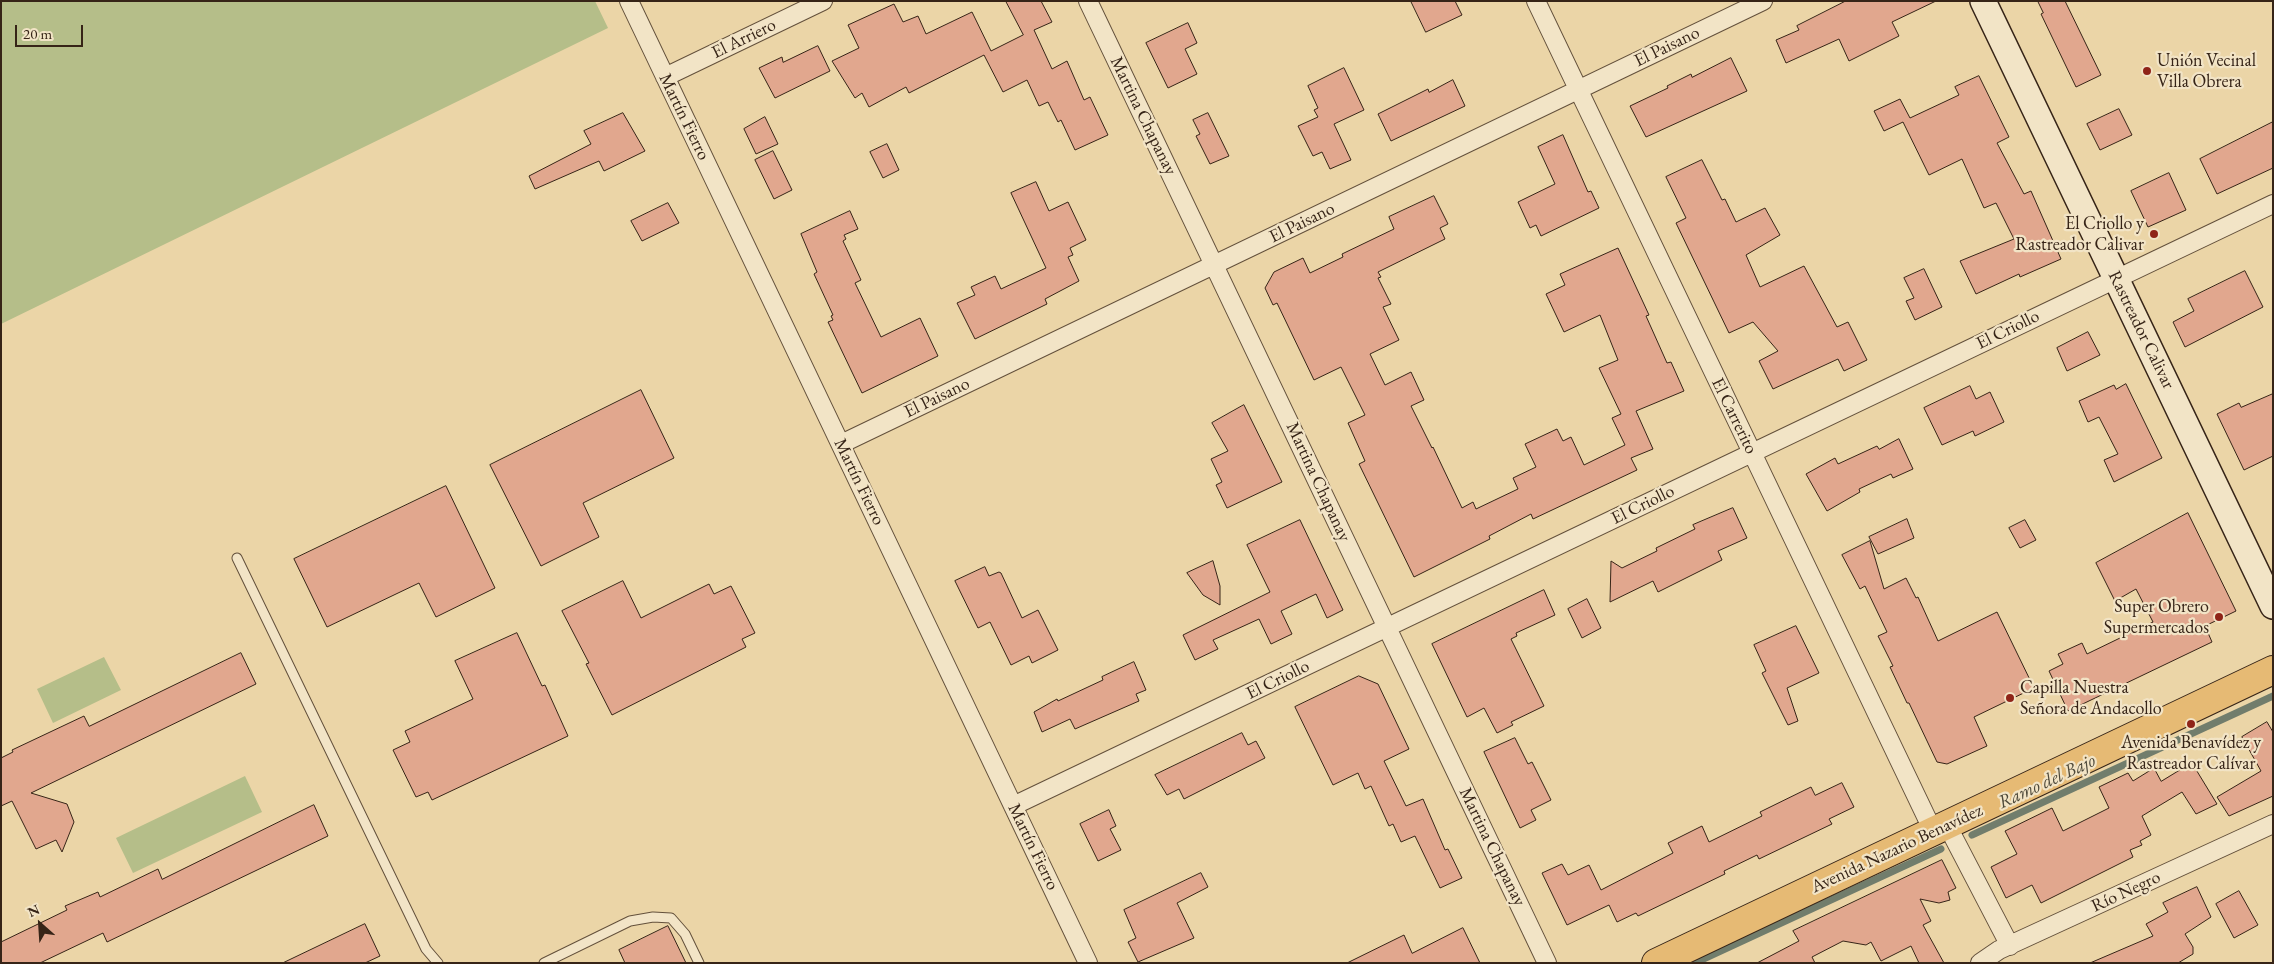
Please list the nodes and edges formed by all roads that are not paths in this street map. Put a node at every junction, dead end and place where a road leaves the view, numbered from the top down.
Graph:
1 (629, 1) edge
2 (823, 1) edge
3 (1088, 1) edge
4 (1536, 1) edge
5 (1763, 1) edge
6 (1983, 1) edge
7 (665, 77) junction
8 (1578, 90) junction
9 (2273, 204) edge
10 (1214, 265) junction
11 (2116, 279) junction
12 (841, 444) junction
13 (1752, 453) junction
14 (238, 558) dead end
15 (2273, 606) edge
16 (1387, 628) junction
17 (2273, 670) edge
18 (1013, 806) junction
19 (2273, 824) edge
20 (1940, 828) junction
21 (2010, 946) junction
22 (438, 963) edge
23 (544, 963) edge
24 (699, 963) edge
25 (1088, 963) edge
26 (1547, 963) edge
27 (1656, 963) edge
28 (1980, 963) edge

1 - 7 street, Martín Fierro
2 - 7 street, El Arriero
3 - 10 street, Martina Chapanay
4 - 8 street, El Carrerito
5 - 8 street, El Paisano
6 - 11 main road, Rastreador Calivar
7 - 12 street, Martín Fierro
8 - 10 street, El Paisano
8 - 13 street, El Carrerito
9 - 11 street, El Criollo
10 - 12 street, El Paisano
10 - 16 street, Martina Chapanay
11 - 13 street, El Criollo
11 - 15 main road, Rastreador Calivar
12 - 18 street, Martín Fierro
13 - 16 street, El Criollo
13 - 20 street, El Carrerito
14 - 22 lane
16 - 18 street, El Criollo
16 - 26 street, Martina Chapanay
17 - 20 main road, Avenida Nazario Benavídez
18 - 25 street, Martín Fierro
19 - 21 street, Río Negro
20 - 21 street, El Carrerito
20 - 27 main road, Avenida Nazario Benavídez
21 - 28 street, Río Negro
23 - 24 lane

